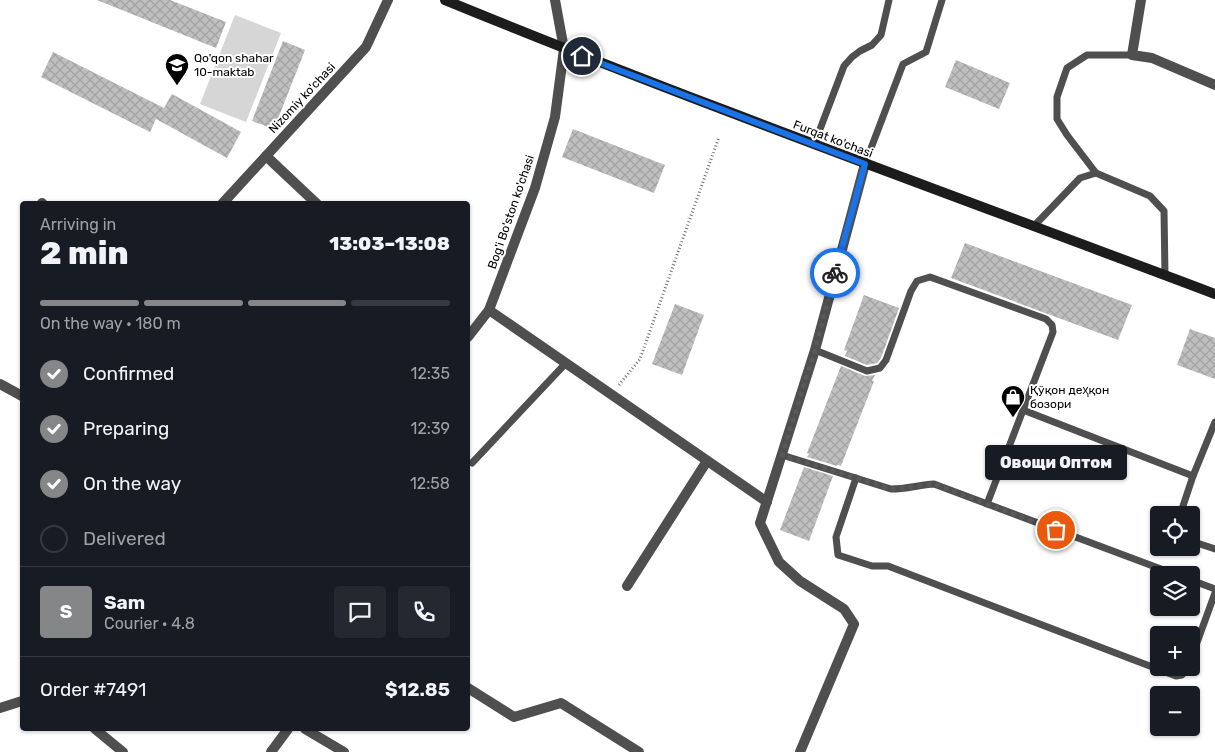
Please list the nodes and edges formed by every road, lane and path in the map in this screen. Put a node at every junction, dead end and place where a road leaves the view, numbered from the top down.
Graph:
1 (388, 0) edge
2 (445, 0) edge
3 (556, 0) edge
4 (890, 0) edge
5 (942, 0) edge
6 (1141, 0) edge
7 (564, 49) junction
8 (1132, 55) junction
9 (1215, 85) edge
10 (719, 137) dead end
11 (814, 145) junction
12 (266, 156) junction
13 (865, 164) junction
14 (1096, 173) junction
15 (225, 201) edge
16 (314, 201) edge
17 (1034, 226) junction
18 (1165, 275) junction
19 (1215, 294) edge
20 (489, 310) junction
21 (470, 334) edge
22 (815, 350) junction
23 (566, 363) junction
24 (0, 384) edge
25 (20, 395) edge
26 (612, 395) junction
27 (1024, 410) junction
28 (1215, 422) edge
29 (782, 455) junction
30 (708, 461) junction
31 (472, 463) dead end
32 (1193, 476) junction
33 (856, 478) junction
34 (767, 502) junction
35 (987, 504) junction
36 (1183, 506) edge
37 (1200, 544) edge
38 (1215, 549) edge
39 (1153, 566) edge
40 (1200, 583) edge
41 (627, 586) dead end
42 (1215, 589) edge
43 (1215, 593) edge
44 (1200, 634) edge
45 (1150, 666) edge
46 (470, 689) edge
47 (20, 702) edge
48 (0, 708) edge
49 (97, 731) edge
50 (287, 731) edge
51 (308, 731) edge
52 (123, 752) edge
53 (271, 752) edge
54 (344, 752) edge
55 (640, 752) edge
56 (800, 752) edge

1 - 12 street, Nizomiy ko'chasi
2 - 7 main road, Furqat ko'chasi
3 - 7 street, Bog'i Bo'ston ko'chasi
4 - 11 lane
5 - 13 lane
6 - 8 street
7 - 11 main road, Furqat ko'chasi
7 - 20 street, Bog'i Bo'ston ko'chasi
8 - 9 street
8 - 14 lane
10 - 26 path
11 - 13 main road, Furqat ko'chasi
12 - 15 street, Nizomiy ko'chasi
12 - 16 street
13 - 17 main road, Furqat ko'chasi
13 - 22 street
14 - 17 lane
14 - 18 lane
17 - 18 main road, Furqat ko'chasi
18 - 19 main road, Furqat ko'chasi
20 - 21 street, Bog'i Bo'ston ko'chasi
20 - 23 street
22 - 27 lane
22 - 29 street
23 - 26 street
23 - 31 lane
24 - 25 street
26 - 30 street
27 - 32 lane
27 - 35 lane
28 - 32 lane
29 - 33 lane
29 - 34 street
30 - 34 street
30 - 41 street
32 - 36 lane
33 - 35 lane
33 - 45 lane
34 - 56 street
35 - 39 lane
37 - 38 lane
40 - 42 lane
43 - 44 lane
46 - 55 street
47 - 48 street
49 - 52 street
50 - 53 street
51 - 54 street

